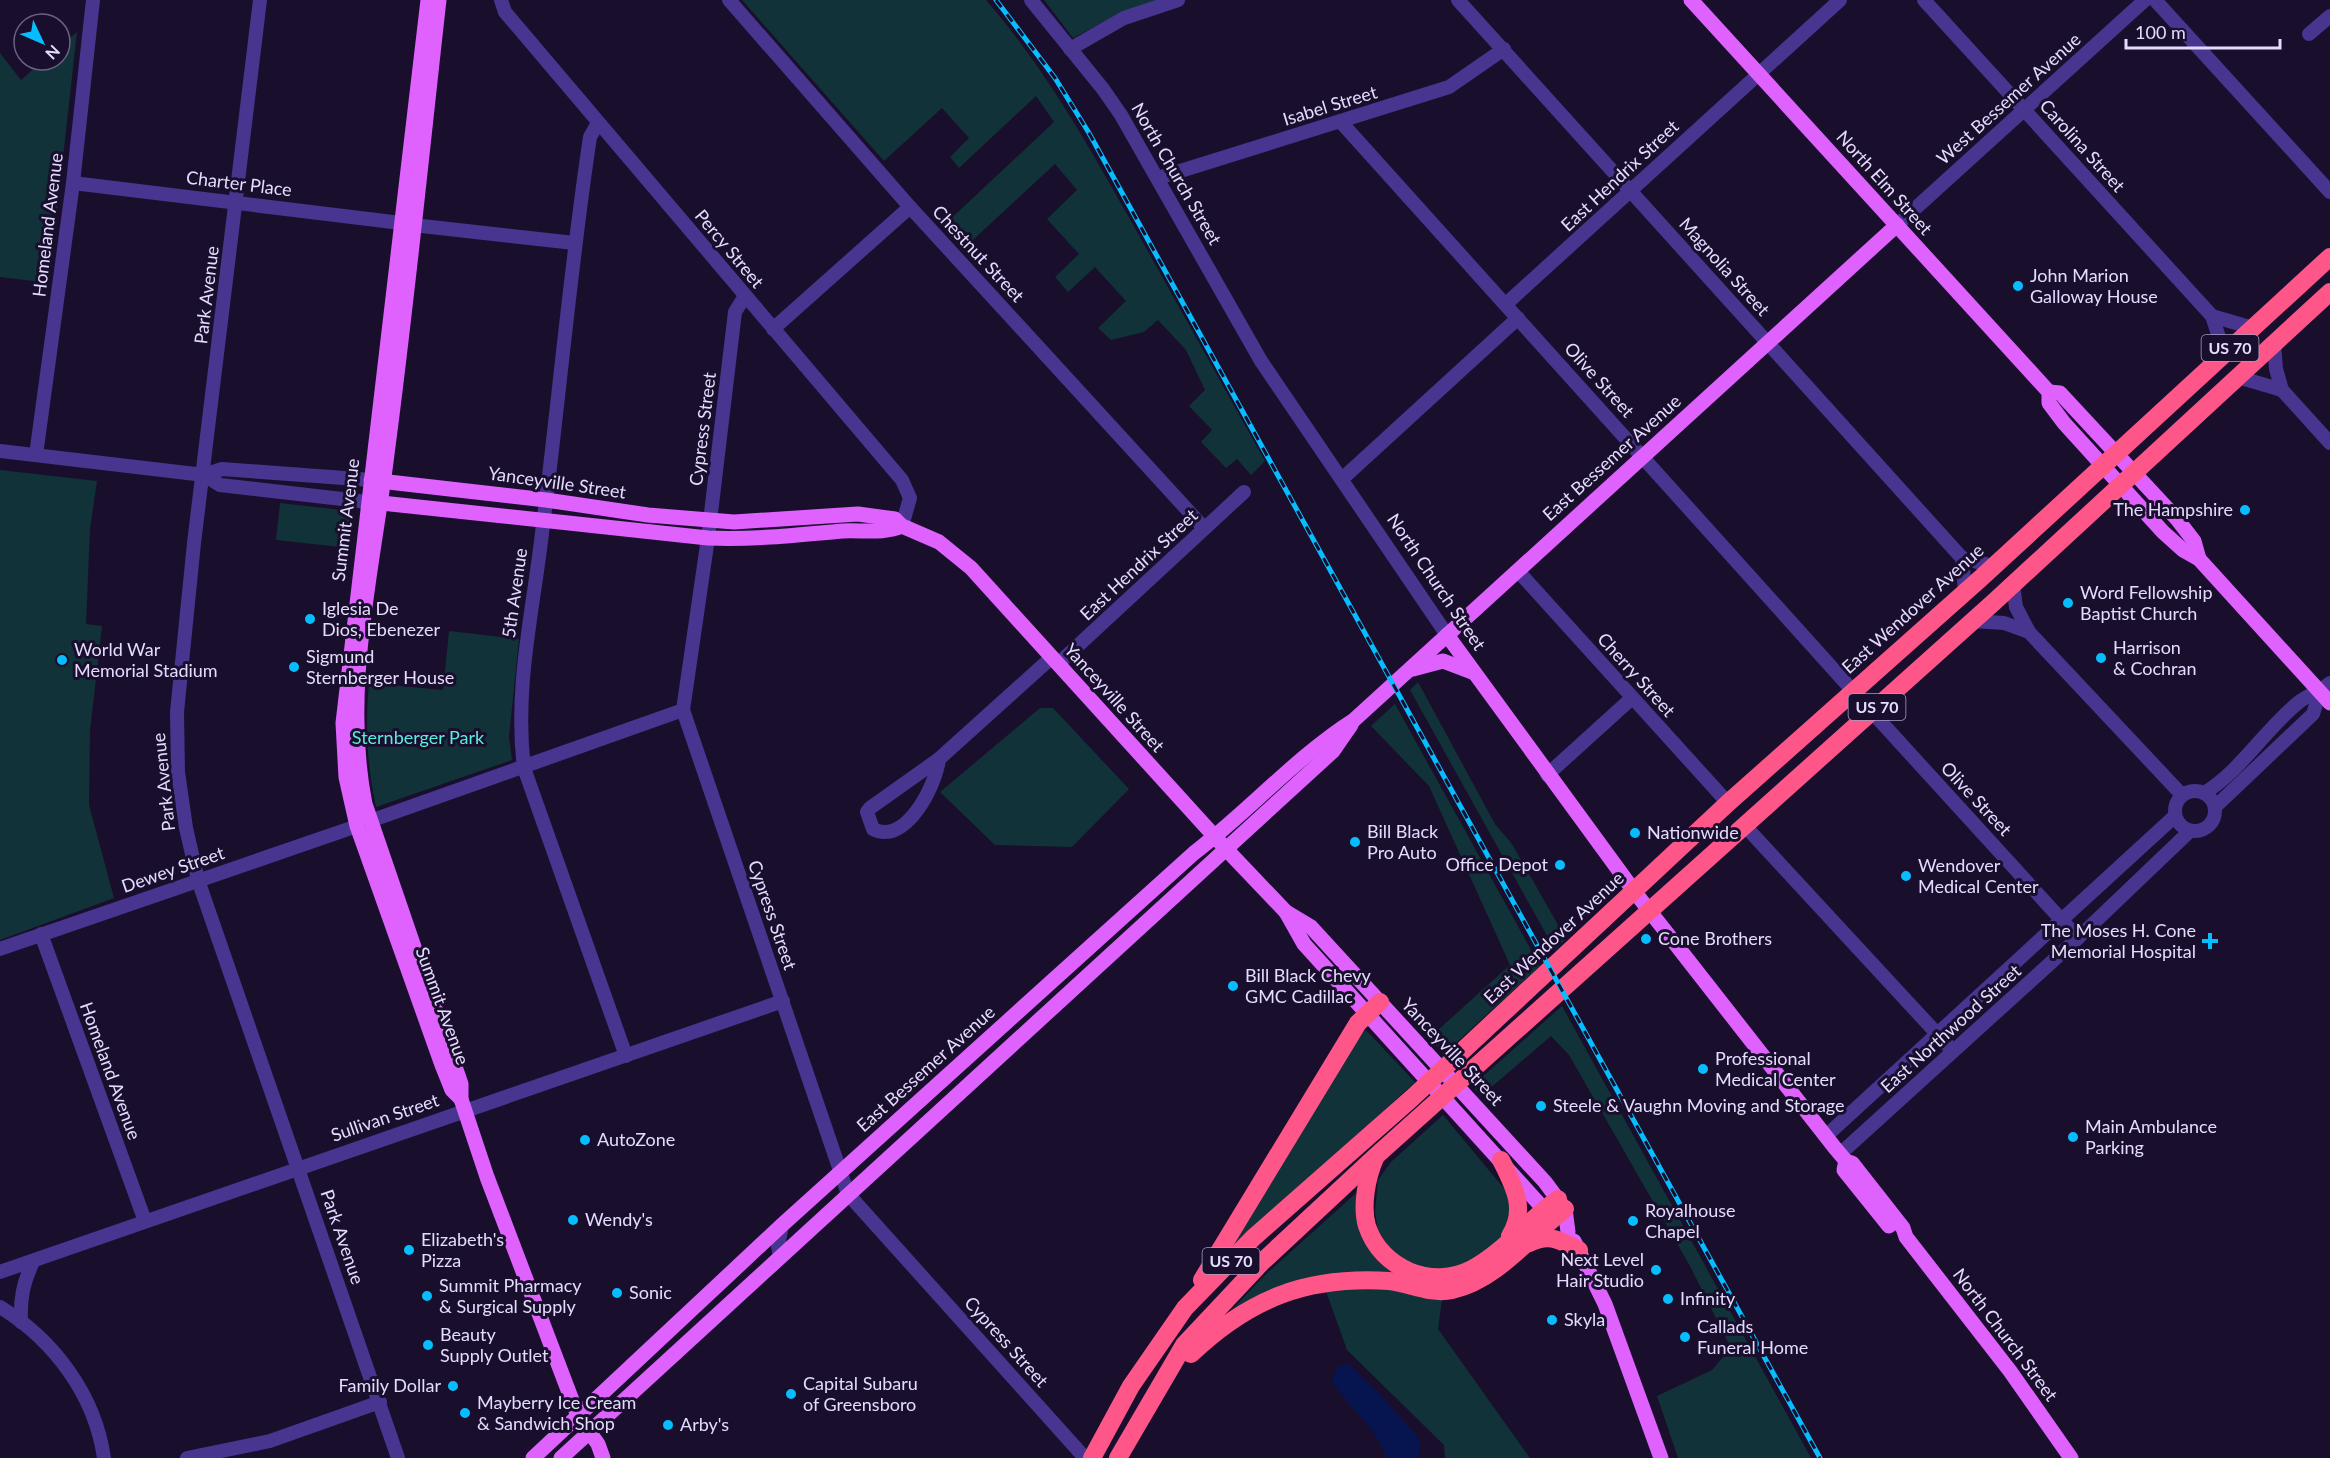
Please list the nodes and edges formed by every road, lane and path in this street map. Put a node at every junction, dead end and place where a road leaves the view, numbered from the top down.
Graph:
1 (93, 0) edge
2 (260, 0) edge
3 (428, 0) edge
4 (439, 0) edge
5 (501, 0) edge
6 (729, 0) edge
7 (1031, 0) edge
8 (1178, 0) edge
9 (1458, 0) edge
10 (1691, 0) edge
11 (1840, 0) edge
12 (1924, 0) edge
13 (2145, 0) edge
14 (2155, 0) edge
15 (2330, 16) edge
16 (2309, 34) dead end
17 (1070, 49) junction
18 (1504, 50) junction
19 (1758, 73) junction
20 (2024, 109) junction
21 (1340, 121) junction
22 (598, 123) junction
23 (1158, 178) junction
24 (73, 183) junction
25 (1631, 191) junction
26 (2330, 192) edge
27 (236, 201) junction
28 (910, 207) junction
29 (407, 224) junction
30 (1896, 225) junction
31 (574, 243) junction
32 (2330, 257) edge
33 (2330, 292) edge
34 (745, 297) junction
35 (1506, 304) junction
36 (2212, 316) junction
37 (1518, 318) junction
38 (2253, 328) junction
39 (773, 329) junction
40 (1768, 343) junction
41 (2274, 343) junction
42 (2218, 359) junction
43 (2238, 377) junction
44 (2282, 390) junction
45 (2330, 443) edge
46 (0, 451) edge
47 (36, 455) junction
48 (1644, 456) junction
49 (204, 475) junction
50 (1342, 479) junction
51 (377, 481) junction
52 (1244, 492) dead end
53 (546, 500) junction
54 (374, 502) junction
55 (544, 520) junction
56 (710, 520) junction
57 (902, 526) junction
58 (1204, 528) junction
59 (708, 538) junction
60 (1962, 558) junction
61 (1993, 566) junction
62 (1518, 571) junction
63 (2013, 585) junction
64 (1965, 591) junction
65 (1973, 621) junction
66 (2029, 632) junction
67 (1447, 635) junction
68 (1054, 661) junction
69 (1407, 670) junction
70 (1473, 673) junction
71 (1853, 691) junction
72 (2327, 693) edge
73 (1632, 698) junction
74 (683, 710) junction
75 (1872, 712) junction
76 (1354, 720) junction
77 (939, 759) junction
78 (524, 768) junction
79 (1547, 775) junction
80 (2204, 793) junction
81 (2182, 795) junction
82 (1728, 803) junction
83 (2215, 807) junction
84 (2175, 816) junction
85 (364, 823) junction
86 (1745, 826) junction
87 (2190, 831) junction
88 (1215, 837) junction
89 (1226, 849) junction
90 (198, 880) junction
91 (1634, 891) junction
92 (1649, 911) junction
93 (2062, 919) junction
94 (41, 934) junction
95 (2078, 938) junction
96 (0, 949) edge
97 (783, 1001) junction
98 (1374, 1007) junction
99 (1938, 1034) junction
100 (1953, 1051) junction
101 (626, 1056) junction
102 (463, 1104) junction
103 (1826, 1136) junction
104 (1376, 1156) junction
105 (1843, 1158) junction
106 (1502, 1160) junction
107 (299, 1167) junction
108 (842, 1171) junction
109 (848, 1194) junction
110 (1555, 1209) junction
111 (146, 1221) junction
112 (782, 1225) junction
113 (1514, 1244) junction
114 (1579, 1250) junction
115 (780, 1257) junction
116 (33, 1262) junction
117 (0, 1272) edge
118 (0, 1308) edge
119 (1185, 1308) junction
120 (21, 1322) junction
121 (1159, 1384) junction
122 (381, 1402) junction
123 (578, 1416) junction
124 (589, 1431) junction
125 (578, 1451) edge
126 (104, 1458) edge
127 (187, 1458) edge
128 (398, 1458) edge
129 (533, 1458) edge
130 (561, 1458) edge
131 (603, 1458) edge
132 (1085, 1458) edge
133 (1092, 1458) edge
134 (1118, 1458) edge
135 (1661, 1458) edge
136 (2071, 1458) edge

1 - 24 street, Homeland Avenue
2 - 27 street, Park Avenue
3 - 29 main road, Summit Avenue
4 - 29 main road, Summit Avenue
5 - 22 street, Percy Street
6 - 28 street, Chestnut Street
7 - 17 street, North Church Street
8 - 17 street
9 - 18 street, Magnolia Street
10 - 19 main road, North Elm Street
11 - 19 street, East Hendrix Street
12 - 20 street, Carolina Street
13 - 20 street, West Bessemer Avenue
14 - 26 street
15 - 16 street
17 - 23 street, North Church Street
18 - 21 street, Isabel Street
18 - 25 street, Magnolia Street
19 - 25 street, East Hendrix Street
19 - 30 main road, North Elm Street
20 - 30 street, West Bessemer Avenue
20 - 36 street, Carolina Street
21 - 23 street, Isabel Street
21 - 35 street, Olive Street
22 - 31 street, 5th Avenue
22 - 34 street, Percy Street
23 - 50 street, North Church Street
24 - 27 street, Charter Place
24 - 47 street, Homeland Avenue
25 - 35 street, East Hendrix Street
25 - 40 street, Magnolia Street
27 - 29 street, Charter Place
27 - 49 street, Park Avenue
28 - 39 street
28 - 58 street, Chestnut Street
29 - 31 street, Charter Place
29 - 51 main road, Summit Avenue
30 - 40 main road, East Bessemer Avenue
30 - 72 main road, North Elm Street
31 - 53 street, 5th Avenue
32 - 38 highway, US 70
33 - 41 highway, US 70
34 - 39 street, Percy Street
34 - 56 street, Cypress Street
35 - 37 street, Olive Street
36 - 38 street
36 - 42 street
37 - 48 street, Olive Street
37 - 50 street
38 - 42 highway, US 70
39 - 57 street, Percy Street
40 - 48 main road, East Bessemer Avenue
40 - 60 street, Magnolia Street
41 - 43 highway, US 70
41 - 44 street
42 - 61 highway, East Wendover Avenue / US 70
43 - 44 street
43 - 63 highway, US 70
44 - 45 street
46 - 47 street, Yanceyville Street
47 - 49 street, Yanceyville Street
48 - 62 main road, East Bessemer Avenue
48 - 71 street, Olive Street
49 - 51 street, Yanceyville Street
49 - 54 street, Yanceyville Street
49 - 90 street, Park Avenue
50 - 67 street, North Church Street
51 - 53 main road, Yanceyville Street
51 - 54 main road, Summit Avenue
52 - 58 street, East Hendrix Street
53 - 55 street, 5th Avenue
53 - 56 main road, Yanceyville Street
54 - 55 main road, Yanceyville Street
54 - 85 main road, Summit Avenue
55 - 59 main road, Yanceyville Street
55 - 78 street, 5th Avenue
56 - 57 main road, Yanceyville Street
56 - 59 street, Cypress Street
57 - 59 main road, Yanceyville Street
57 - 68 main road, Yanceyville Street
58 - 68 street, East Hendrix Street
59 - 74 street, Cypress Street
60 - 61 street
60 - 64 street
61 - 64 highway, East Wendover Avenue / US 70
62 - 67 main road, East Bessemer Avenue
62 - 73 street, Cherry Street
63 - 65 highway, US 70
63 - 66 street
64 - 71 highway, East Wendover Avenue / US 70
65 - 66 street
65 - 75 highway, US 70
66 - 81 street
67 - 69 main road, East Bessemer Avenue
67 - 70 main road, North Church Street
68 - 77 street, East Hendrix Street
68 - 88 main road, Yanceyville Street
69 - 70 main road
69 - 76 main road, East Bessemer Avenue
70 - 79 main road, North Church Street
71 - 82 highway, East Wendover Avenue / US 70
72 - 80 street
72 - 83 street, East Northwood Street
73 - 79 street
73 - 82 street, Cherry Street
74 - 78 street, Dewey Street
74 - 97 street, Cypress Street
75 - 86 highway, US 70
75 - 93 street, Olive Street
76 - 88 main road, East Bessemer Avenue
76 - 89 main road, East Bessemer Avenue
77 - 77 street, East Hendrix Street
78 - 85 street, Dewey Street
78 - 101 street, 5th Avenue
79 - 91 main road, North Church Street
80 - 81 street
80 - 83 street
81 - 84 street, East Northwood Street
82 - 91 highway, East Wendover Avenue / US 70
83 - 87 street, East Northwood Street
84 - 87 street
84 - 93 street, East Northwood Street
85 - 90 street, Dewey Street
85 - 102 main road, Summit Avenue
86 - 92 highway, US 70
86 - 99 street
87 - 95 street, East Northwood Street
88 - 89 main road, Yanceyville Street
88 - 108 main road, East Bessemer Avenue
89 - 98 main road, Yanceyville Street
89 - 109 main road, East Bessemer Avenue
90 - 94 street, Dewey Street
90 - 107 street, Park Avenue
91 - 92 main road, North Church Street
91 - 119 highway, East Wendover Avenue / US 70
92 - 103 main road, North Church Street
92 - 104 highway, US 70
93 - 95 street, Olive Street
93 - 99 street, East Northwood Street
94 - 96 street, Dewey Street
94 - 111 street, Homeland Avenue
95 - 100 street, East Northwood Street
97 - 101 street, Sullivan Street
97 - 108 street, Cypress Street
98 - 106 main road, Yanceyville Street
98 - 110 main road, Yanceyville Street
98 - 119 highway
99 - 100 street
99 - 103 street, East Northwood Street
100 - 105 street, East Northwood Street
101 - 102 street, Sullivan Street
102 - 107 street, Sullivan Street
102 - 123 main road, Summit Avenue
103 - 105 main road, North Church Street
104 - 113 highway
104 - 121 highway, US 70
105 - 136 main road, North Church Street
106 - 110 main road, Yanceyville Street
106 - 113 highway
107 - 111 street, Sullivan Street
107 - 122 street, Park Avenue
108 - 109 street, Cypress Street
108 - 112 main road, East Bessemer Avenue
109 - 115 main road, East Bessemer Avenue
109 - 132 street, Cypress Street
110 - 113 highway
110 - 114 main road, Yanceyville Street
111 - 116 street, Sullivan Street
112 - 115 street
112 - 123 main road, East Bessemer Avenue
113 - 114 highway
113 - 121 highway
114 - 135 main road, Yanceyville Street
115 - 124 main road, East Bessemer Avenue
116 - 117 street, Sullivan Street
116 - 120 street
118 - 120 street
119 - 133 highway, East Wendover Avenue / US 70
120 - 126 street
121 - 134 highway, US 70
122 - 127 street
122 - 128 street, Park Avenue
123 - 124 main road, Summit Avenue
123 - 125 main road, Summit Avenue
123 - 129 main road, East Bessemer Avenue
124 - 125 main road, East Bessemer Avenue
124 - 131 main road, Summit Avenue
125 - 130 main road, East Bessemer Avenue

